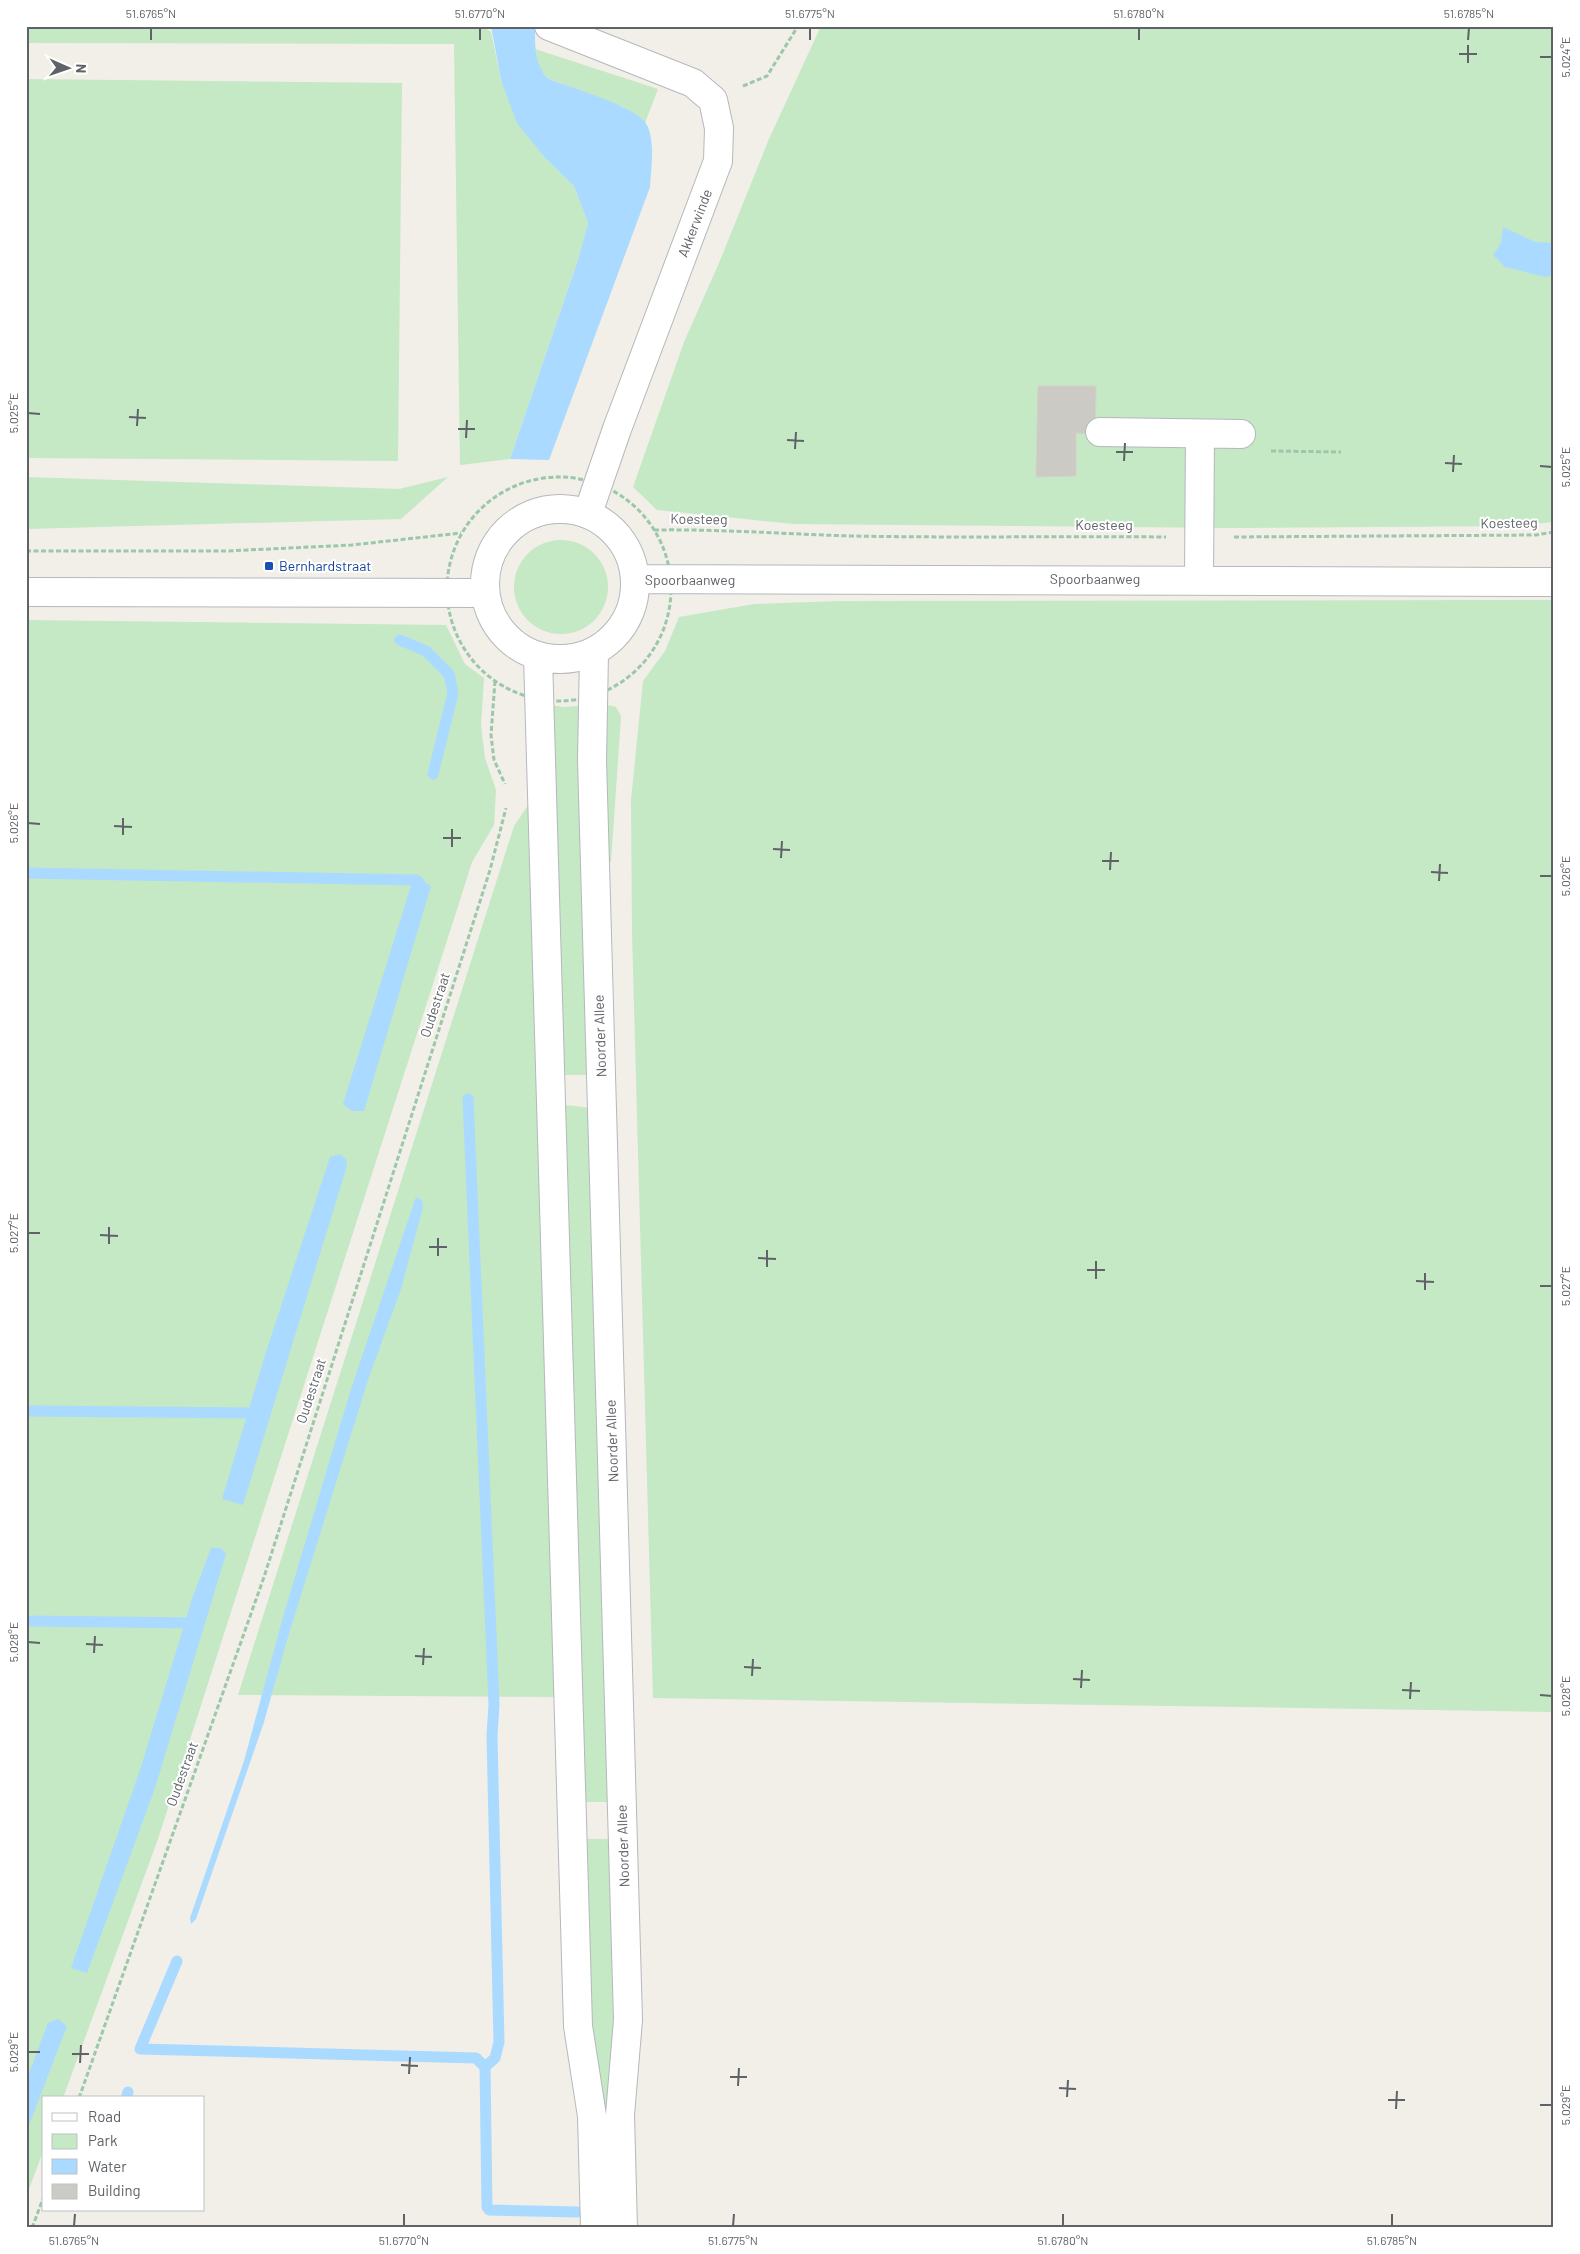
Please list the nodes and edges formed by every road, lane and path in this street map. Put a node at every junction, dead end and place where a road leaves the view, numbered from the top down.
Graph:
1 (549, 26) edge
2 (798, 26) edge
3 (713, 100) junction
4 (1100, 432) dead end
5 (1200, 434) junction
6 (1241, 434) joint
7 (1341, 452) dead end
8 (598, 483) junction
9 (588, 513) junction
10 (654, 530) dead end
11 (1554, 532) edge
12 (1199, 537) junction
13 (26, 551) edge
14 (636, 579) junction
15 (1198, 579) junction
16 (1554, 582) edge
17 (26, 592) edge
18 (485, 593) junction
19 (594, 653) junction
20 (538, 657) junction
21 (495, 681) dead end
22 (506, 786) dead end
23 (506, 801) dead end
24 (80, 2096) edge
25 (42, 2201) edge
26 (32, 2228) edge
27 (595, 2228) edge
28 (623, 2228) edge

1 - 3 street
2 - 3 path
3 - 8 street, Akkerwinde
4 - 5 street
5 - 6 street
5 - 12 street
6 - 7 path
8 - 9 street, Akkerwinde
8 - 13 path
9 - 14 street
9 - 18 street
10 - 12 path, Koesteeg
11 - 12 path, Koesteeg
12 - 15 street
14 - 15 street, Spoorbaanweg
14 - 19 street
15 - 16 street, Spoorbaanweg
17 - 18 street
18 - 20 street
19 - 20 street
19 - 28 street, Noorder Allee
20 - 27 street
21 - 22 path
23 - 24 path, Oudestraat
25 - 26 path

